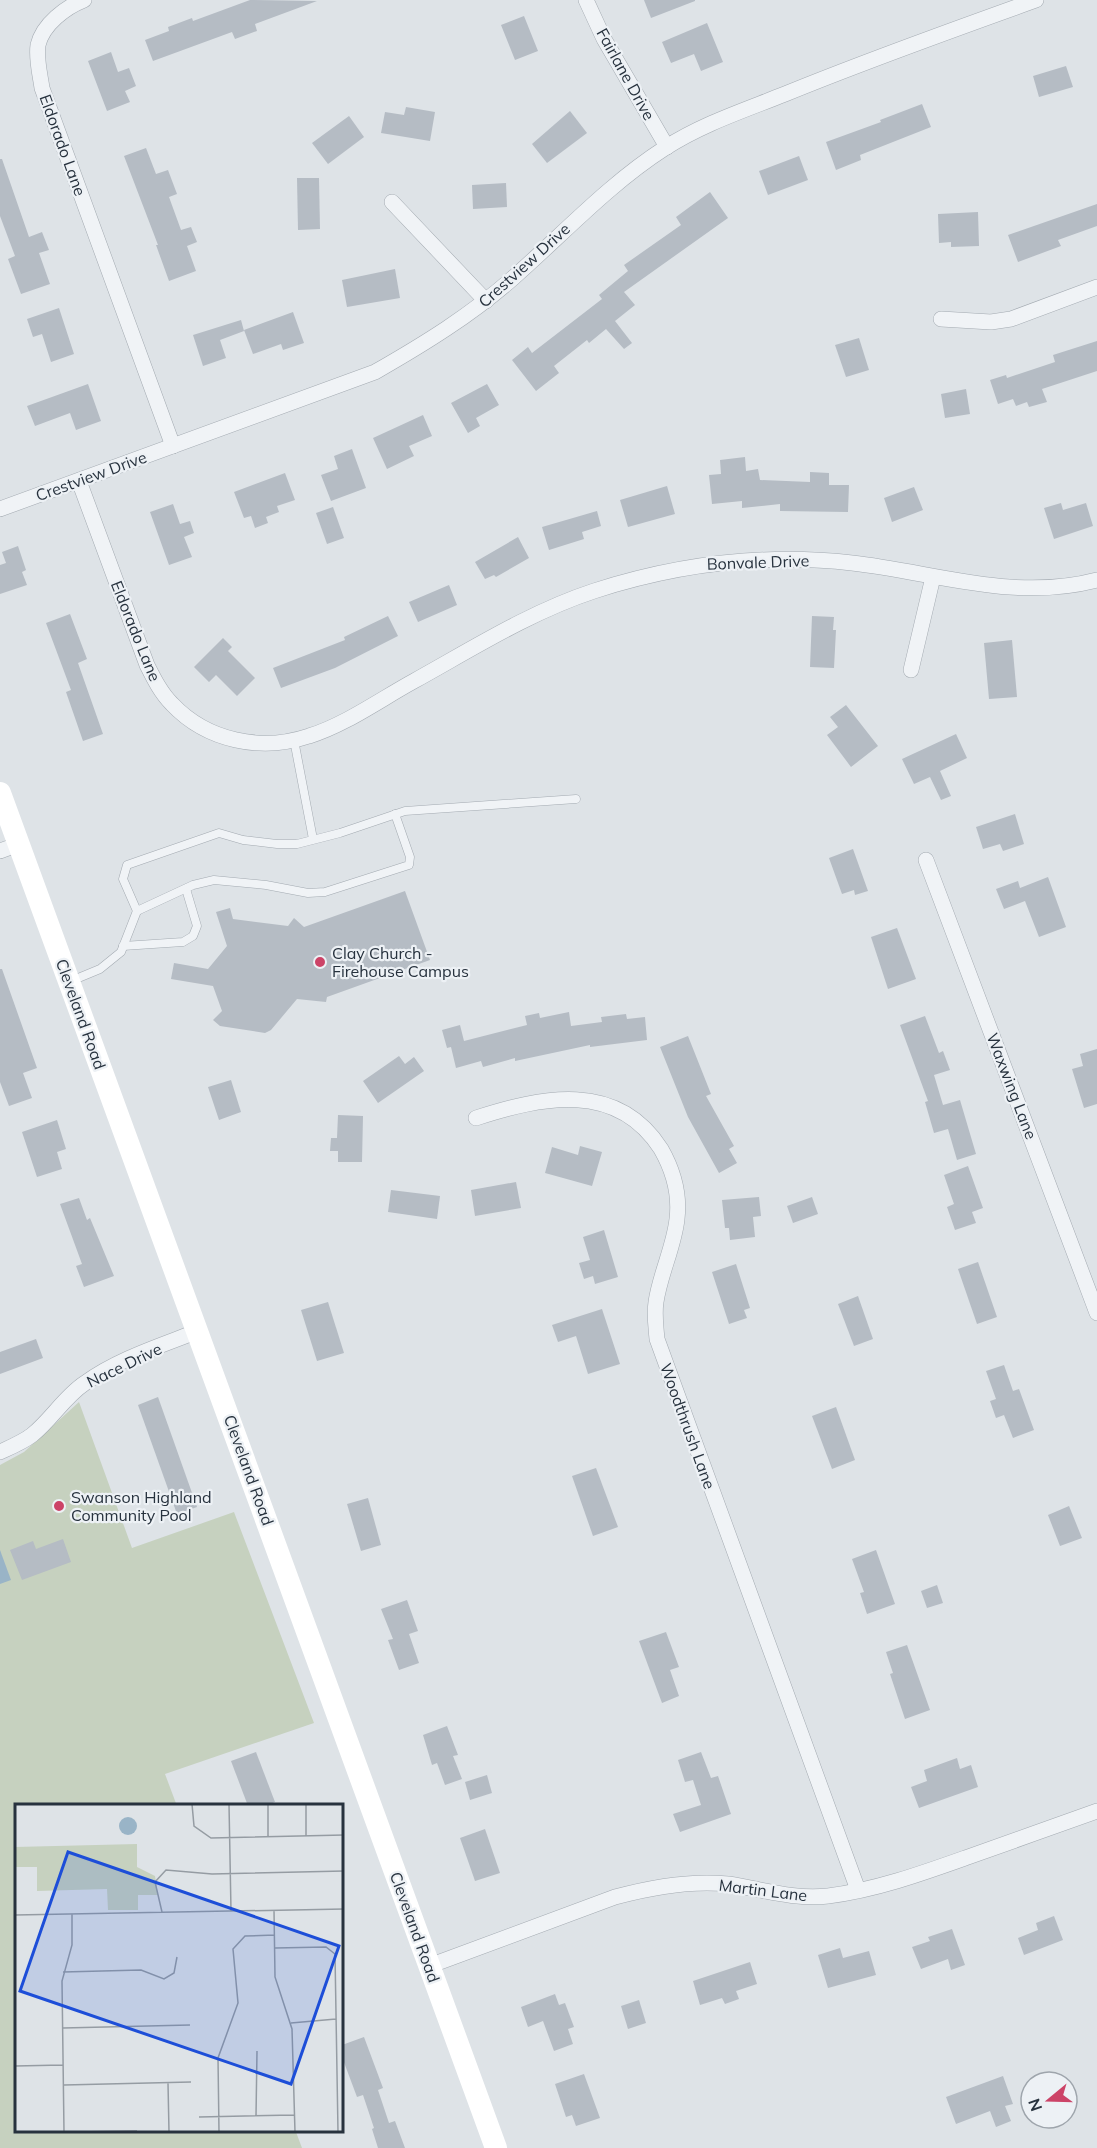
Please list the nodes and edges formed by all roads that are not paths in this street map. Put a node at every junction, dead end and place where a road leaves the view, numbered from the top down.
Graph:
1 (84, 0) edge
2 (586, 0) edge
3 (1036, 0) edge
4 (667, 147) junction
5 (392, 202) dead end
6 (1097, 287) edge
7 (486, 301) junction
8 (941, 319) dead end
9 (173, 446) junction
10 (79, 480) junction
11 (0, 509) edge
12 (933, 577) junction
13 (1097, 580) edge
14 (438, 668) joint
15 (911, 670) dead end
16 (294, 740) junction
17 (0, 793) edge
18 (576, 800) dead end
19 (395, 814) junction
20 (313, 839) junction
21 (10, 848) edge
22 (926, 860) dead end
23 (186, 889) junction
24 (137, 911) junction
25 (123, 946) junction
26 (70, 982) junction
27 (476, 1118) dead end
28 (1097, 1312) edge
29 (198, 1331) junction
30 (0, 1452) edge
31 (1097, 1811) edge
32 (858, 1890) junction
33 (429, 1965) junction
34 (496, 2148) edge

1 - 9 street, Eldorado Lane
2 - 4 street, Fairlane Drive
3 - 4 street, Crestview Drive
4 - 7 street, Crestview Drive
5 - 7 street
6 - 8 street
7 - 9 street, Crestview Drive
9 - 10 street, Crestview Drive
10 - 11 street, Crestview Drive
10 - 16 street, Eldorado Lane
12 - 13 street, Bonvale Drive
12 - 14 street, Bonvale Drive
12 - 15 street
14 - 16 street, Eldorado Lane
16 - 20 lane
17 - 21 main road, Cleveland Road
18 - 19 lane
19 - 20 lane
19 - 23 lane
20 - 24 lane
21 - 26 main road, Cleveland Road
22 - 28 street, Waxwing Lane
23 - 24 lane
23 - 25 lane
24 - 25 lane
25 - 26 lane
26 - 29 main road, Cleveland Road
27 - 32 street, Woodthrush Lane
29 - 30 street, Nace Drive
29 - 33 main road, Cleveland Road
31 - 32 street, Martin Lane
32 - 33 street, Martin Lane
33 - 34 main road, Cleveland Road

